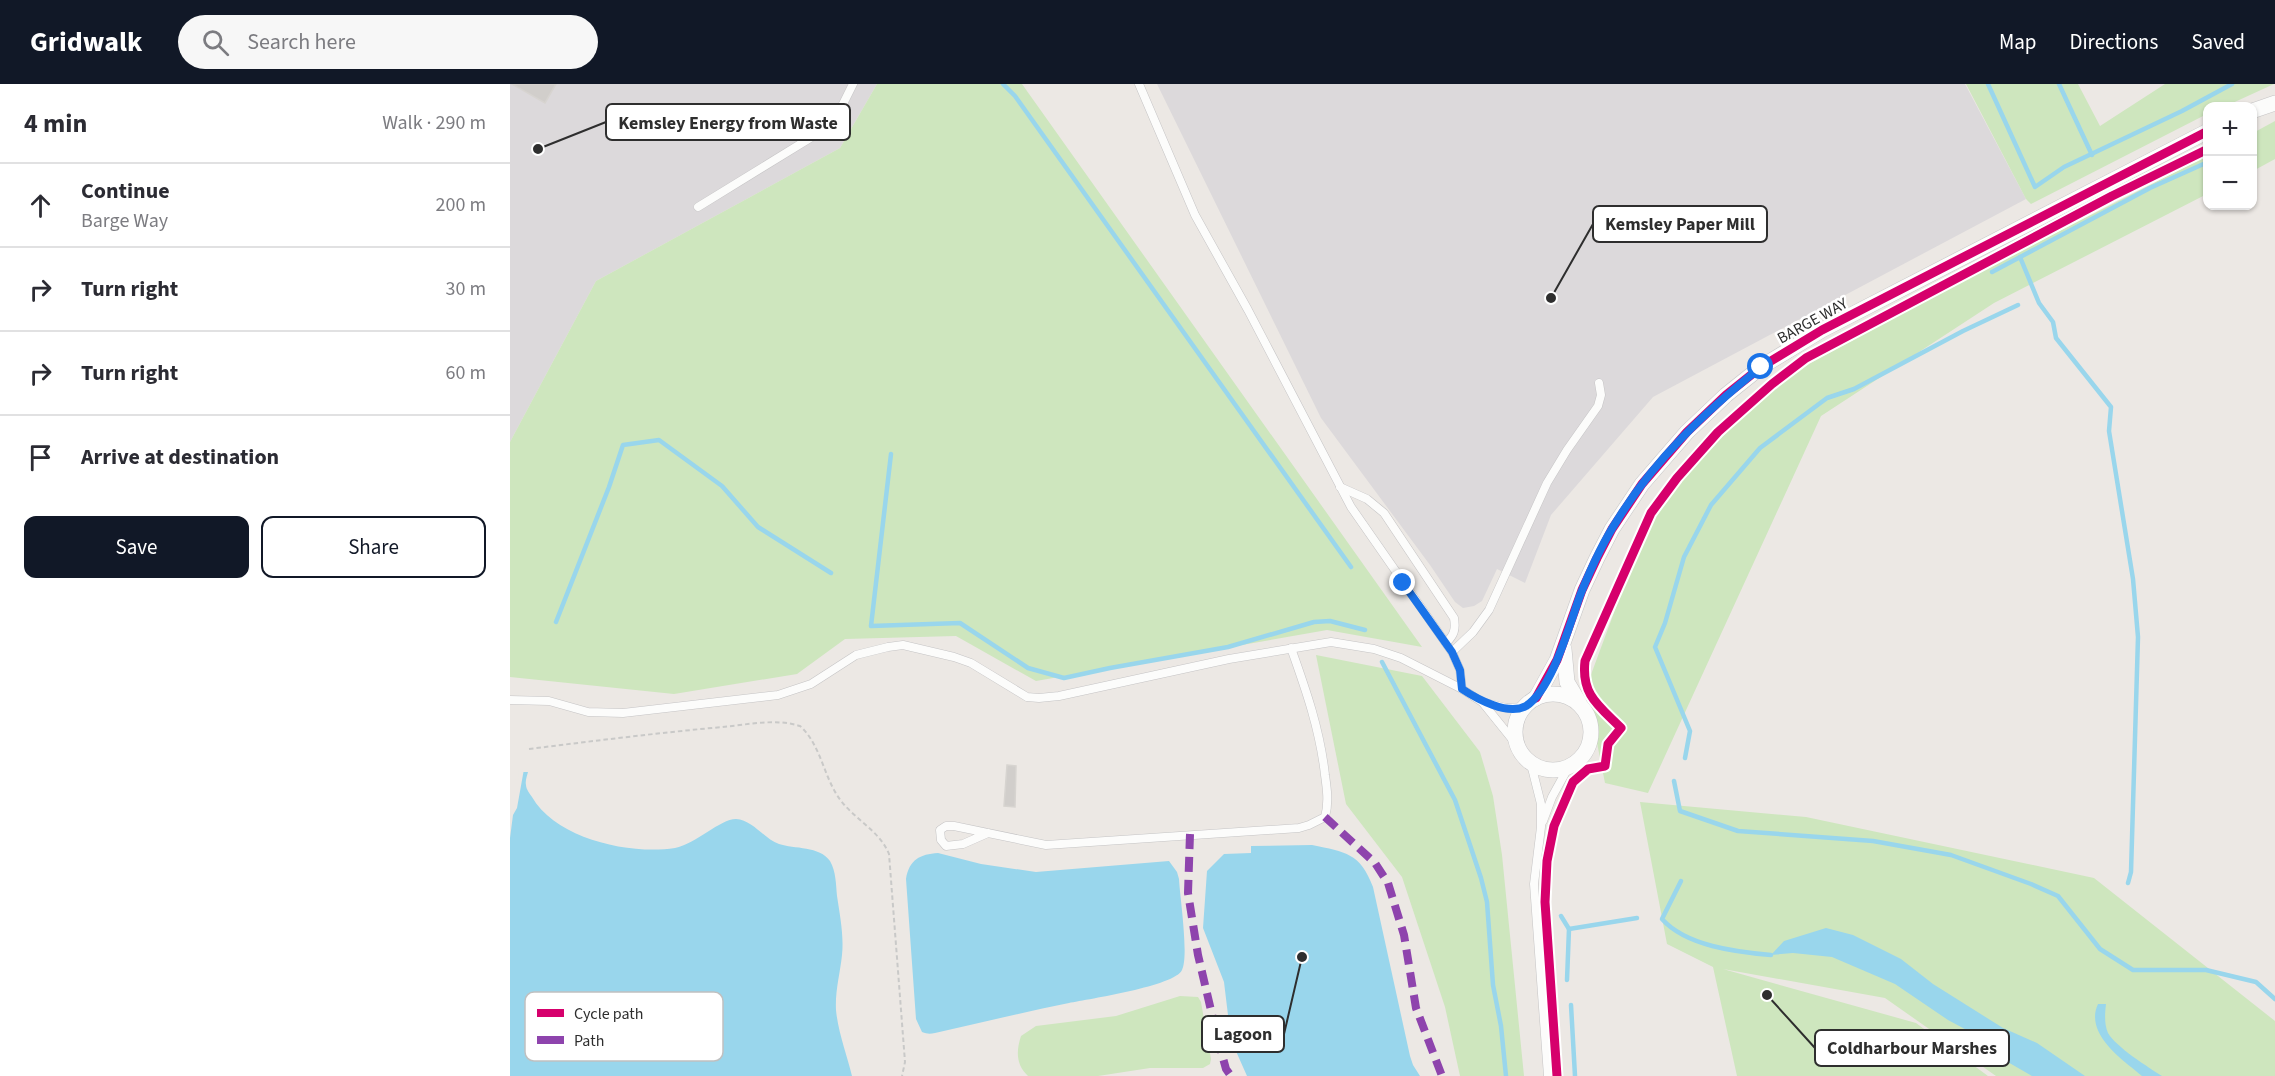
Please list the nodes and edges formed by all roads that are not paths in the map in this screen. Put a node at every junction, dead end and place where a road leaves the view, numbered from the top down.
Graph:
1 (853, 84) edge
2 (1139, 84) edge
3 (2275, 103) edge
4 (2257, 110) edge
5 (2203, 134) edge
6 (698, 207) dead end
7 (1599, 383) dead end
8 (1340, 487) junction
9 (1565, 640) junction
10 (1446, 643) junction
11 (1291, 648) junction
12 (1452, 652) junction
13 (1462, 689) junction
14 (510, 699) edge
15 (1482, 702) junction
16 (1530, 702) junction
17 (1581, 706) junction
18 (1516, 744) junction
19 (1531, 764) junction
20 (1568, 768) junction
21 (1541, 827) junction
22 (988, 833) junction
23 (1548, 1076) edge

1 - 6 lane
2 - 8 lane
3 - 4 street
5 - 9 street, BARGE WAY
7 - 12 lane
8 - 10 lane
8 - 10 lane
9 - 16 street, BARGE WAY
9 - 17 street, BARGE WAY
10 - 12 lane
11 - 13 lane
11 - 14 lane
11 - 22 lane
12 - 13 lane
13 - 15 lane
15 - 16 lane
15 - 18 lane
16 - 17 street
16 - 18 street
17 - 20 street
18 - 19 street
19 - 20 street
19 - 21 lane
20 - 21 lane
21 - 23 lane
22 - 22 lane

